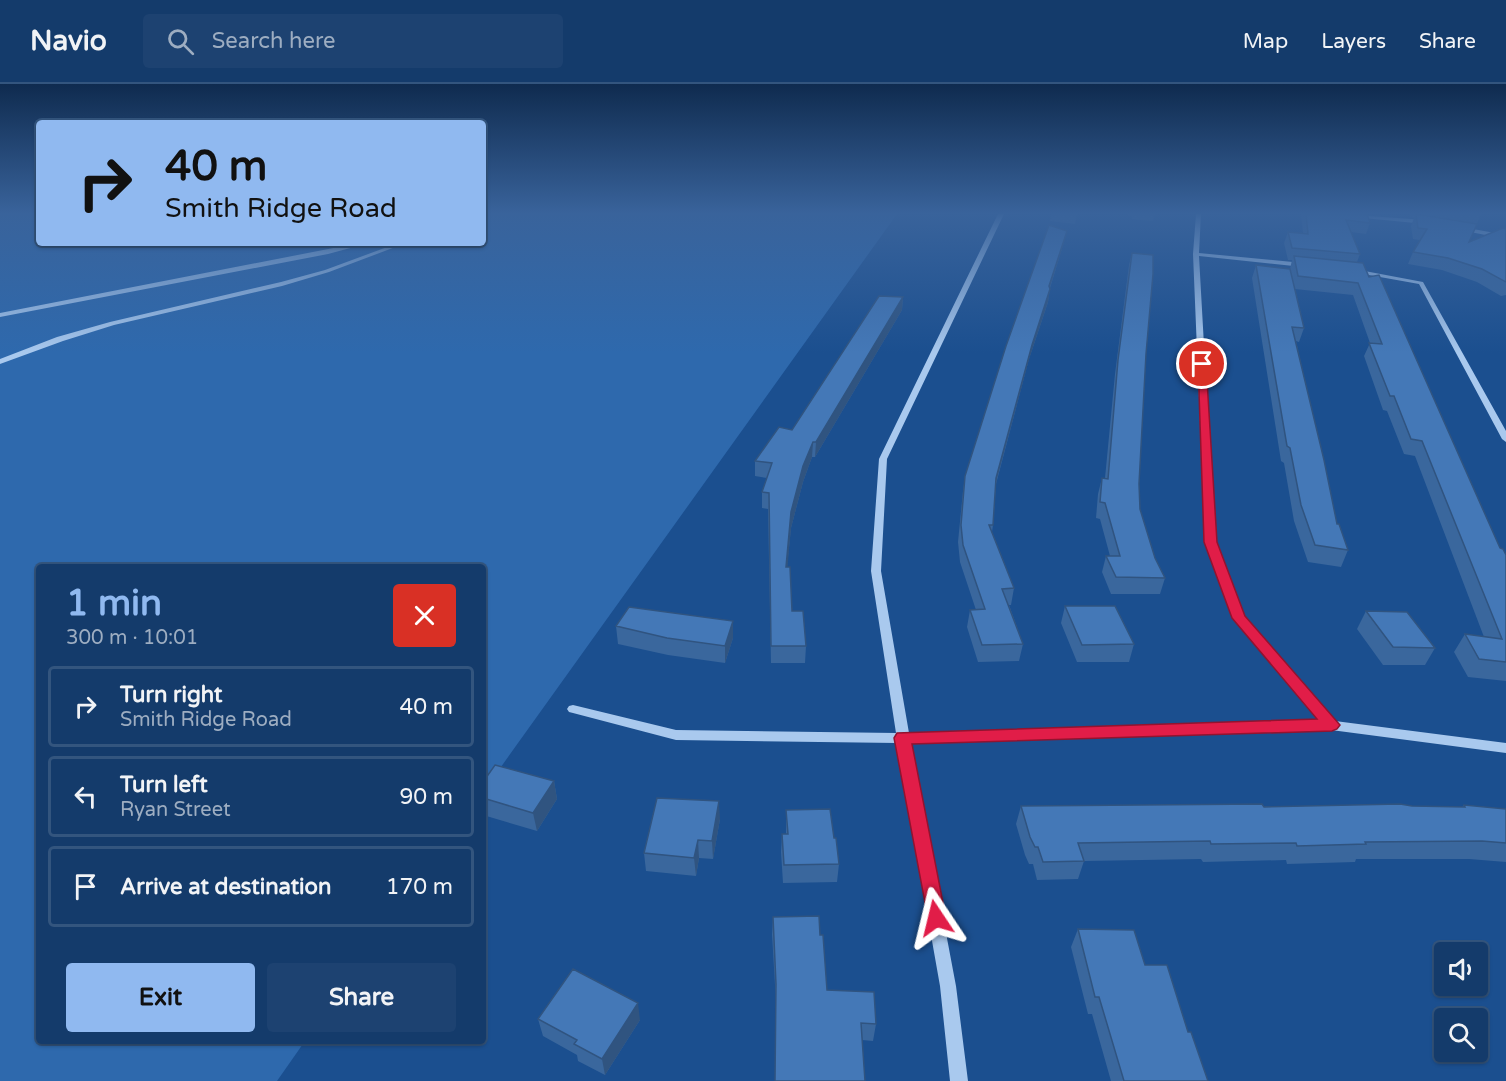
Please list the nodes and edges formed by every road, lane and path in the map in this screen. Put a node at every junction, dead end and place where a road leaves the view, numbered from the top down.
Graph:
1 (284, 261) edge
2 (355, 261) edge
3 (979, 261) edge
4 (1196, 261) edge
5 (1257, 261) edge
6 (1309, 266) edge
7 (1343, 270) edge
8 (0, 315) edge
9 (0, 362) edge
10 (1506, 439) edge
11 (573, 710) dead end
12 (1332, 725) junction
13 (903, 738) junction
14 (1506, 748) edge
15 (959, 1081) edge

1 - 8 street
2 - 9 street
3 - 13 street
4 - 12 street
5 - 6 street
7 - 10 street
11 - 13 street
12 - 13 street
12 - 14 street
13 - 15 street

